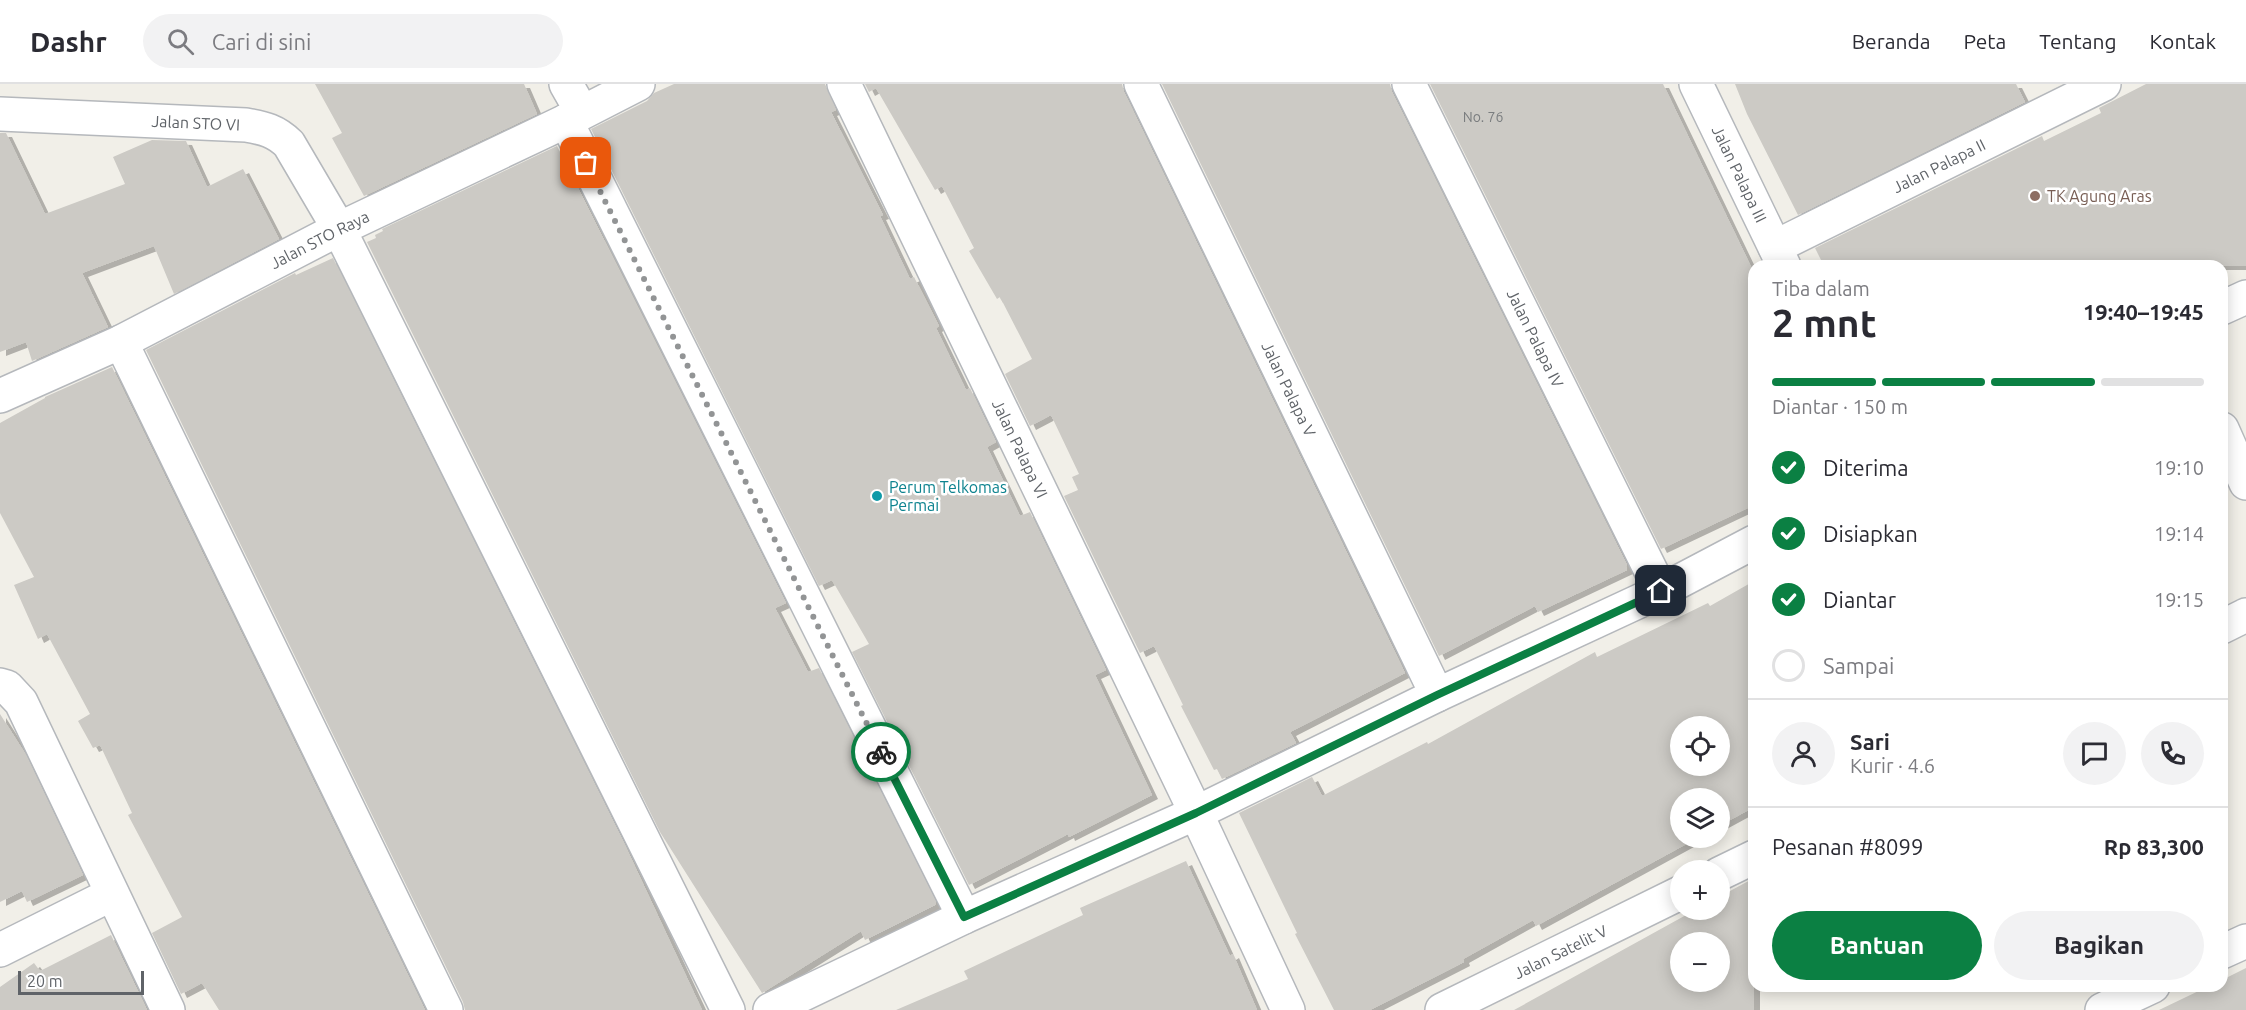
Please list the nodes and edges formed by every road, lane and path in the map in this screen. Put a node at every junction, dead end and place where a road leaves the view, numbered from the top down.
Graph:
1 (566, 84) edge
2 (638, 84) edge
3 (844, 84) edge
4 (1141, 84) edge
5 (1409, 84) edge
6 (1696, 84) edge
7 (2104, 84) edge
8 (0, 114) edge
9 (574, 117) junction
10 (339, 229) junction
11 (1779, 256) edge
12 (2246, 297) edge
13 (2228, 305) edge
14 (121, 342) junction
15 (0, 396) edge
16 (2228, 442) edge
17 (2246, 483) edge
18 (1748, 545) edge
19 (1661, 591) junction
20 (2246, 615) edge
21 (2228, 624) edge
22 (0, 685) edge
23 (1437, 695) junction
24 (1196, 813) junction
25 (1748, 860) edge
26 (1730, 869) edge
27 (112, 894) junction
28 (1670, 898) edge
29 (964, 917) junction
30 (2246, 940) edge
31 (2228, 949) edge
32 (0, 950) edge
33 (2140, 992) edge
34 (168, 1010) edge
35 (446, 1010) edge
36 (728, 1010) edge
37 (770, 1010) edge
38 (1288, 1010) edge
39 (1442, 1010) edge
40 (2102, 1010) edge

1 - 9 street
2 - 9 street, Jalan STO Raya
3 - 24 street, Jalan Palapa VI
4 - 23 street, Jalan Palapa V
5 - 19 street, Jalan Palapa IV
6 - 11 street, Jalan Palapa III
7 - 11 street, Jalan Palapa II
8 - 10 street, Jalan STO VI
9 - 10 street, Jalan STO Raya
9 - 29 street
10 - 14 street, Jalan STO Raya
10 - 36 street, Jalan STO VI
12 - 13 street
14 - 15 street, Jalan STO Raya
14 - 35 street
16 - 17 street
18 - 19 street
19 - 23 street
20 - 21 street
22 - 27 street
23 - 24 street
24 - 29 street
24 - 38 street, Jalan Palapa VI
25 - 26 street
27 - 32 street
27 - 34 street
28 - 39 street, Jalan Satelit V
29 - 37 street
30 - 31 street
33 - 40 street

